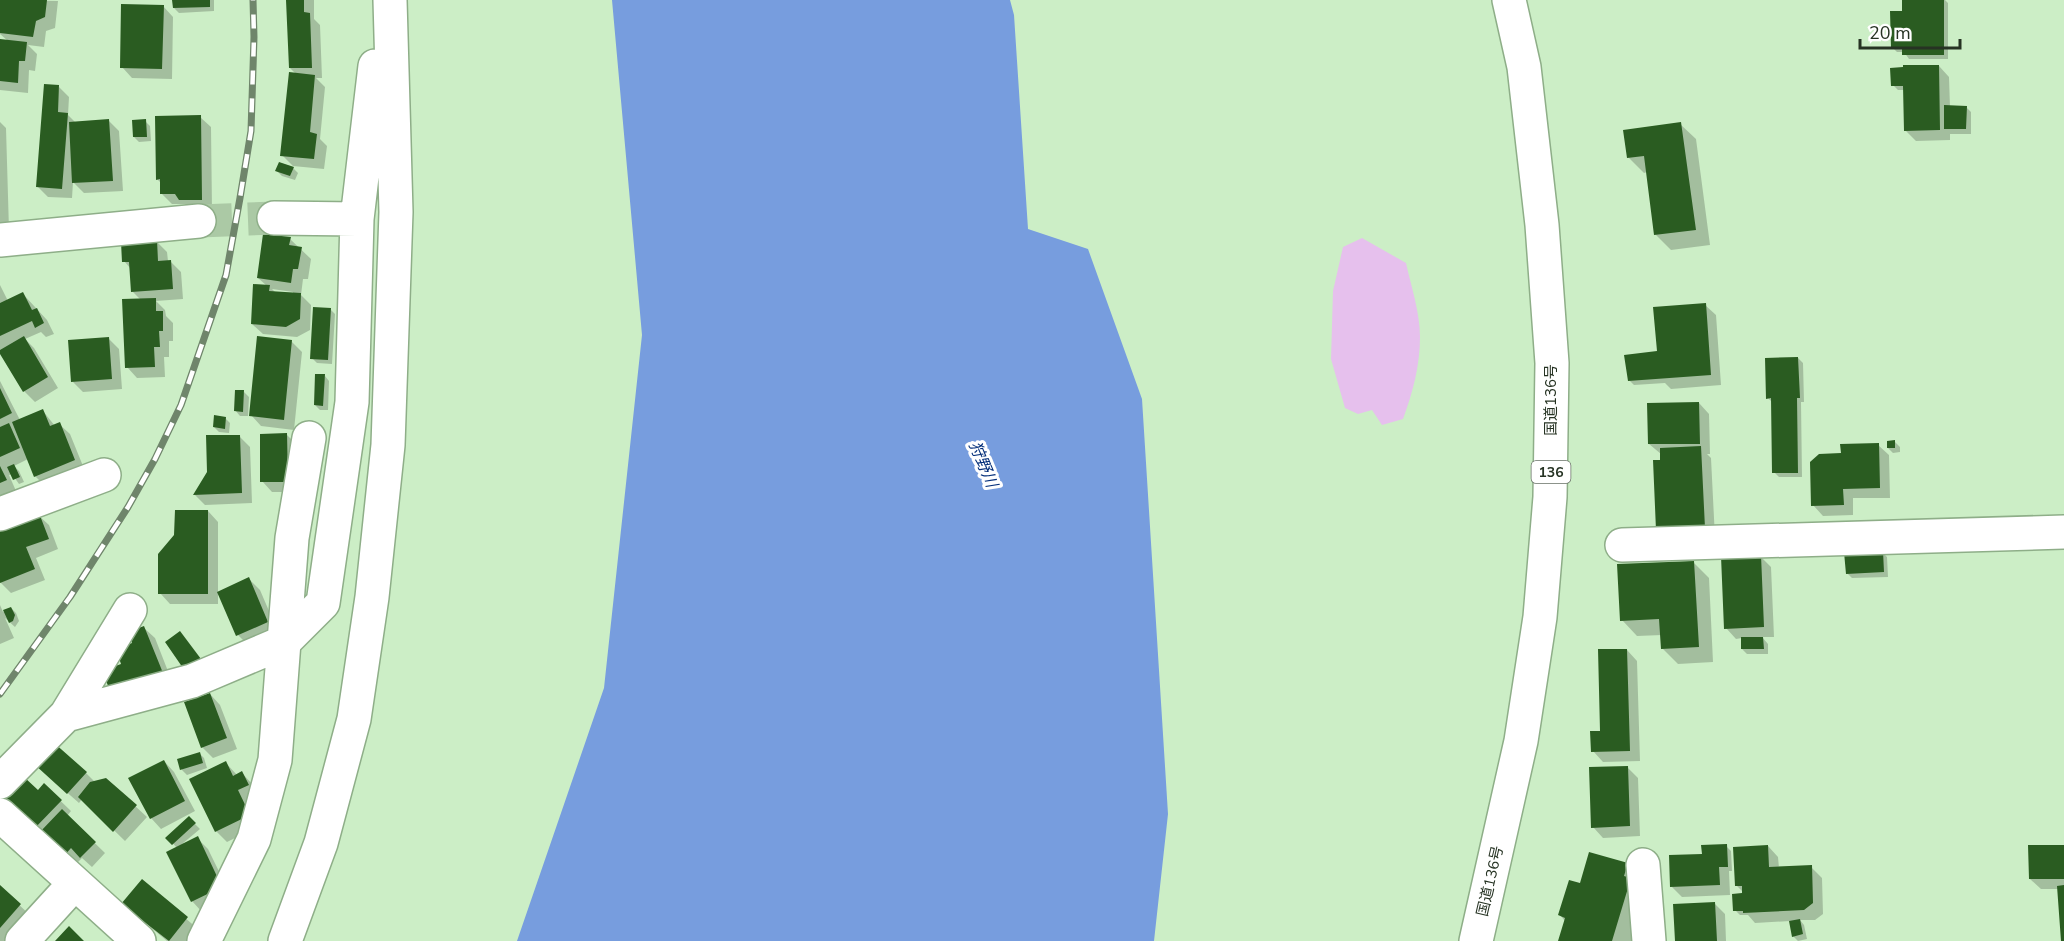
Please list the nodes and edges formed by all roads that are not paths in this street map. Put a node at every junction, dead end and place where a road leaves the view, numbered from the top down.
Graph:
1 (1509, 0) edge
2 (391, 14) edge
3 (274, 218) tunnel mouth
4 (357, 219) junction
5 (199, 221) tunnel mouth
6 (0, 240) edge
7 (309, 438) dead end
8 (104, 475) dead end
9 (0, 514) edge
10 (2064, 532) edge
11 (1622, 545) dead end
12 (130, 610) dead end
13 (284, 642) junction
14 (66, 715) junction
15 (0, 782) edge
16 (0, 815) edge
17 (1643, 865) dead end
18 (74, 884) junction
19 (22, 941) edge
20 (139, 941) edge
21 (204, 941) edge
22 (285, 941) edge
23 (1476, 941) edge
24 (1649, 941) edge

1 - 23 main road, 国道136号 / 136
2 - 4 main road
2 - 22 main road
3 - 4 main road
4 - 13 main road
5 - 6 main road
7 - 13 main road
8 - 9 main road
10 - 11 main road
12 - 14 main road
13 - 14 main road
13 - 21 main road
14 - 15 main road
16 - 18 main road
17 - 24 main road
18 - 19 main road
18 - 20 main road

